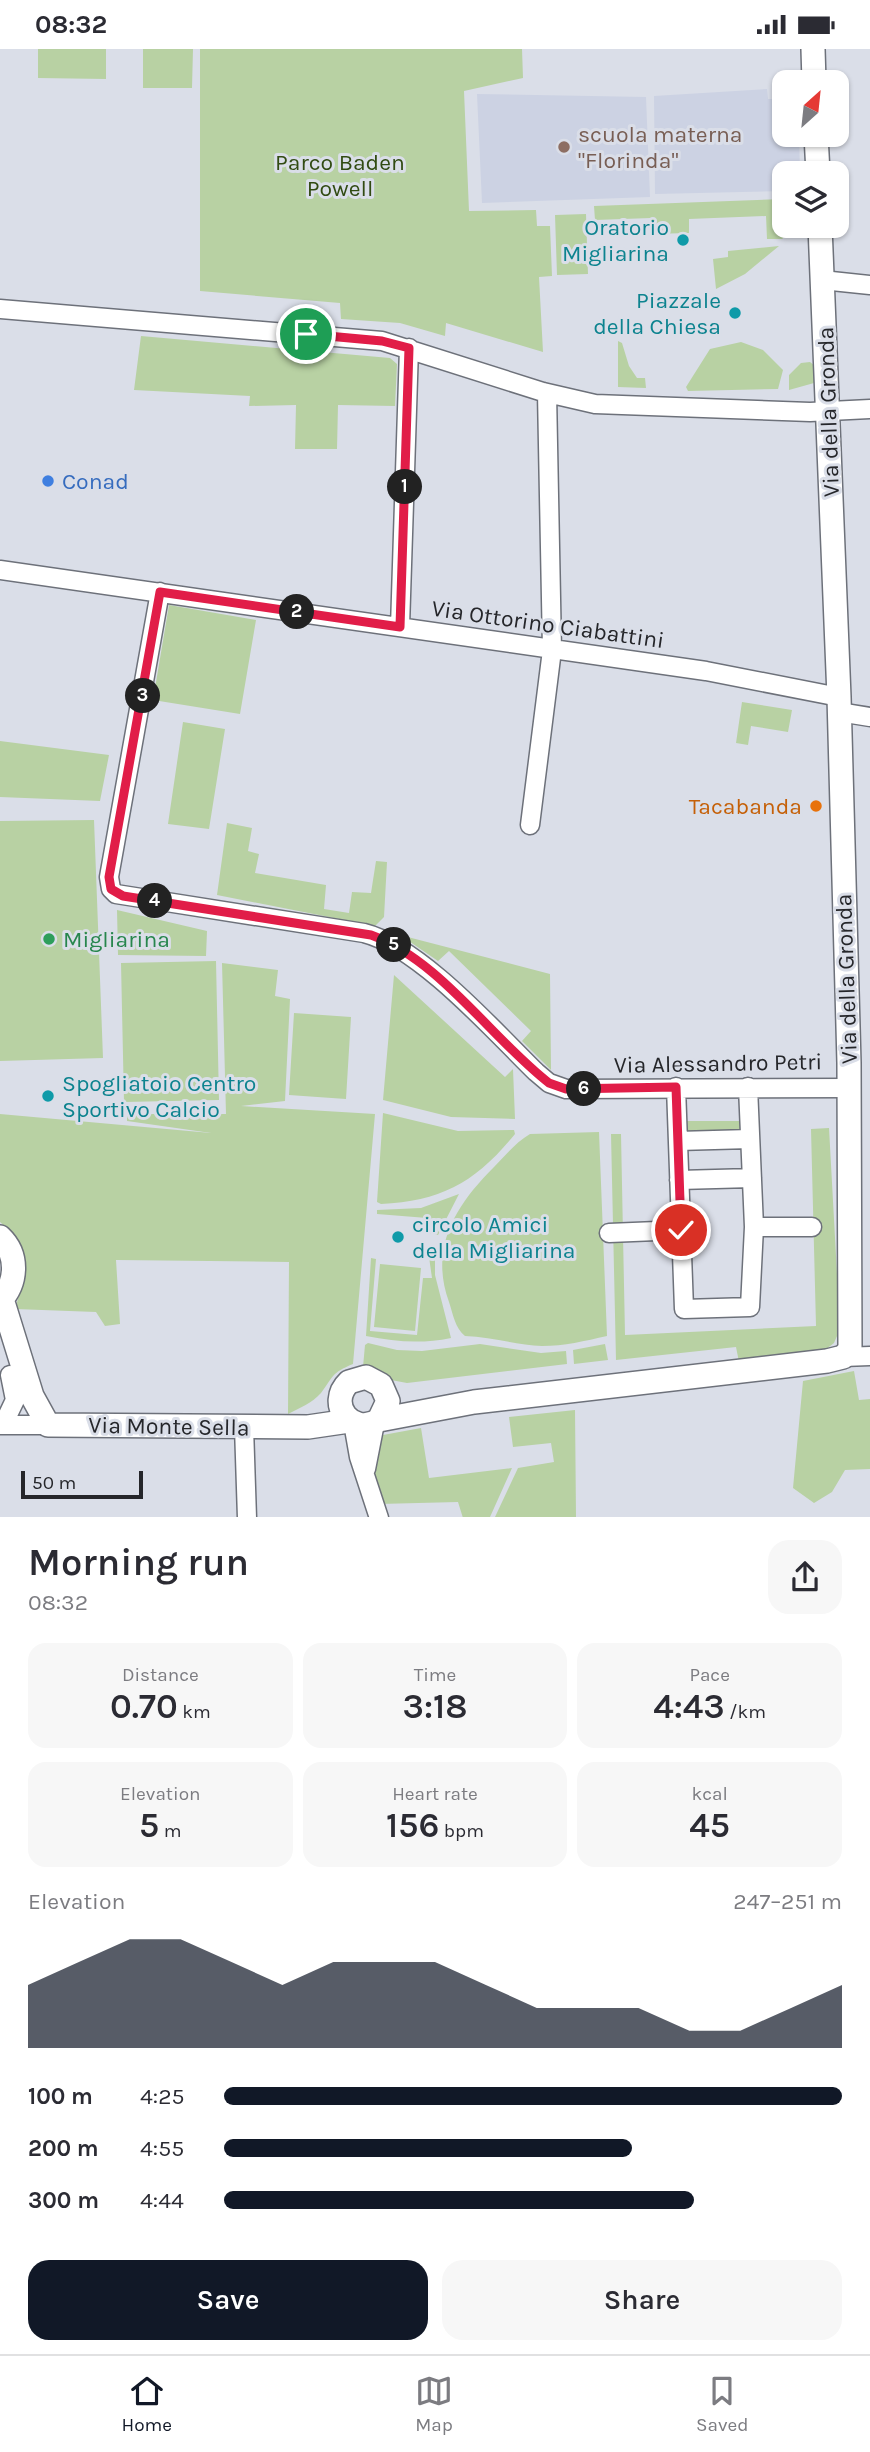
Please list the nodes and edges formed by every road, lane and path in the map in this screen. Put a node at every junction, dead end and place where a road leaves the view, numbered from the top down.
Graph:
1 (813, 49) edge
2 (814, 70) edge
3 (820, 238) edge
4 (822, 280) junction
5 (870, 285) edge
6 (0, 309) edge
7 (409, 348) junction
8 (547, 393) junction
9 (870, 409) edge
10 (828, 412) junction
11 (1, 570) edge
12 (160, 592) junction
13 (400, 627) junction
14 (552, 650) junction
15 (839, 705) junction
16 (870, 717) edge
17 (530, 825) dead end
18 (676, 1087) junction
19 (748, 1087) junction
20 (849, 1088) junction
21 (750, 1139) junction
22 (678, 1141) junction
23 (752, 1178) junction
24 (679, 1180) junction
25 (754, 1227) junction
26 (812, 1227) dead end
27 (681, 1230) junction
28 (609, 1233) dead end
29 (0, 1237) edge
30 (1, 1300) edge
31 (870, 1356) edge
32 (843, 1357) junction
33 (5, 1366) edge
34 (386, 1392) junction
35 (32, 1396) junction
36 (340, 1398) junction
37 (474, 1402) junction
38 (364, 1422) junction
39 (1, 1425) edge
40 (48, 1425) junction
41 (289, 1426) junction
42 (244, 1427) junction
43 (247, 1517) edge
44 (379, 1517) edge

1 - 2 street
3 - 4 street, Via della Gronda
4 - 5 street
4 - 10 street, Via della Gronda
6 - 7 street
7 - 8 street
7 - 13 street
8 - 10 street
8 - 14 street
9 - 10 street
10 - 15 street, Via della Gronda
11 - 12 street, Via Ottorino Ciabattini
12 - 13 street, Via Ottorino Ciabattini
12 - 18 street, Via Alessandro Petri
13 - 14 street, Via Ottorino Ciabattini
14 - 15 street, Via Ottorino Ciabattini
14 - 17 street
15 - 16 street, Via Ottorino Ciabattini
15 - 20 street, Via della Gronda
18 - 19 street, Via Alessandro Petri
18 - 22 street
19 - 20 street, Via Alessandro Petri
19 - 21 street
20 - 32 street, Via della Gronda
21 - 22 street
21 - 23 street
22 - 24 street
23 - 24 street
23 - 25 street
24 - 27 street
25 - 26 street
25 - 27 street
27 - 28 street
29 - 30 street
30 - 35 street, Via Monte Sella
31 - 32 street
32 - 37 street
33 - 35 street, Via Monte Sella
33 - 39 street, Via Monte Sella
34 - 36 street
34 - 37 street
34 - 38 street
35 - 40 street, Via Monte Sella
36 - 38 street
36 - 41 street, Via Monte Sella
37 - 38 street
38 - 41 street, Via Monte Sella
38 - 44 street
39 - 40 street, Via Monte Sella
40 - 42 street, Via Monte Sella
41 - 42 street, Via Monte Sella
42 - 43 street

